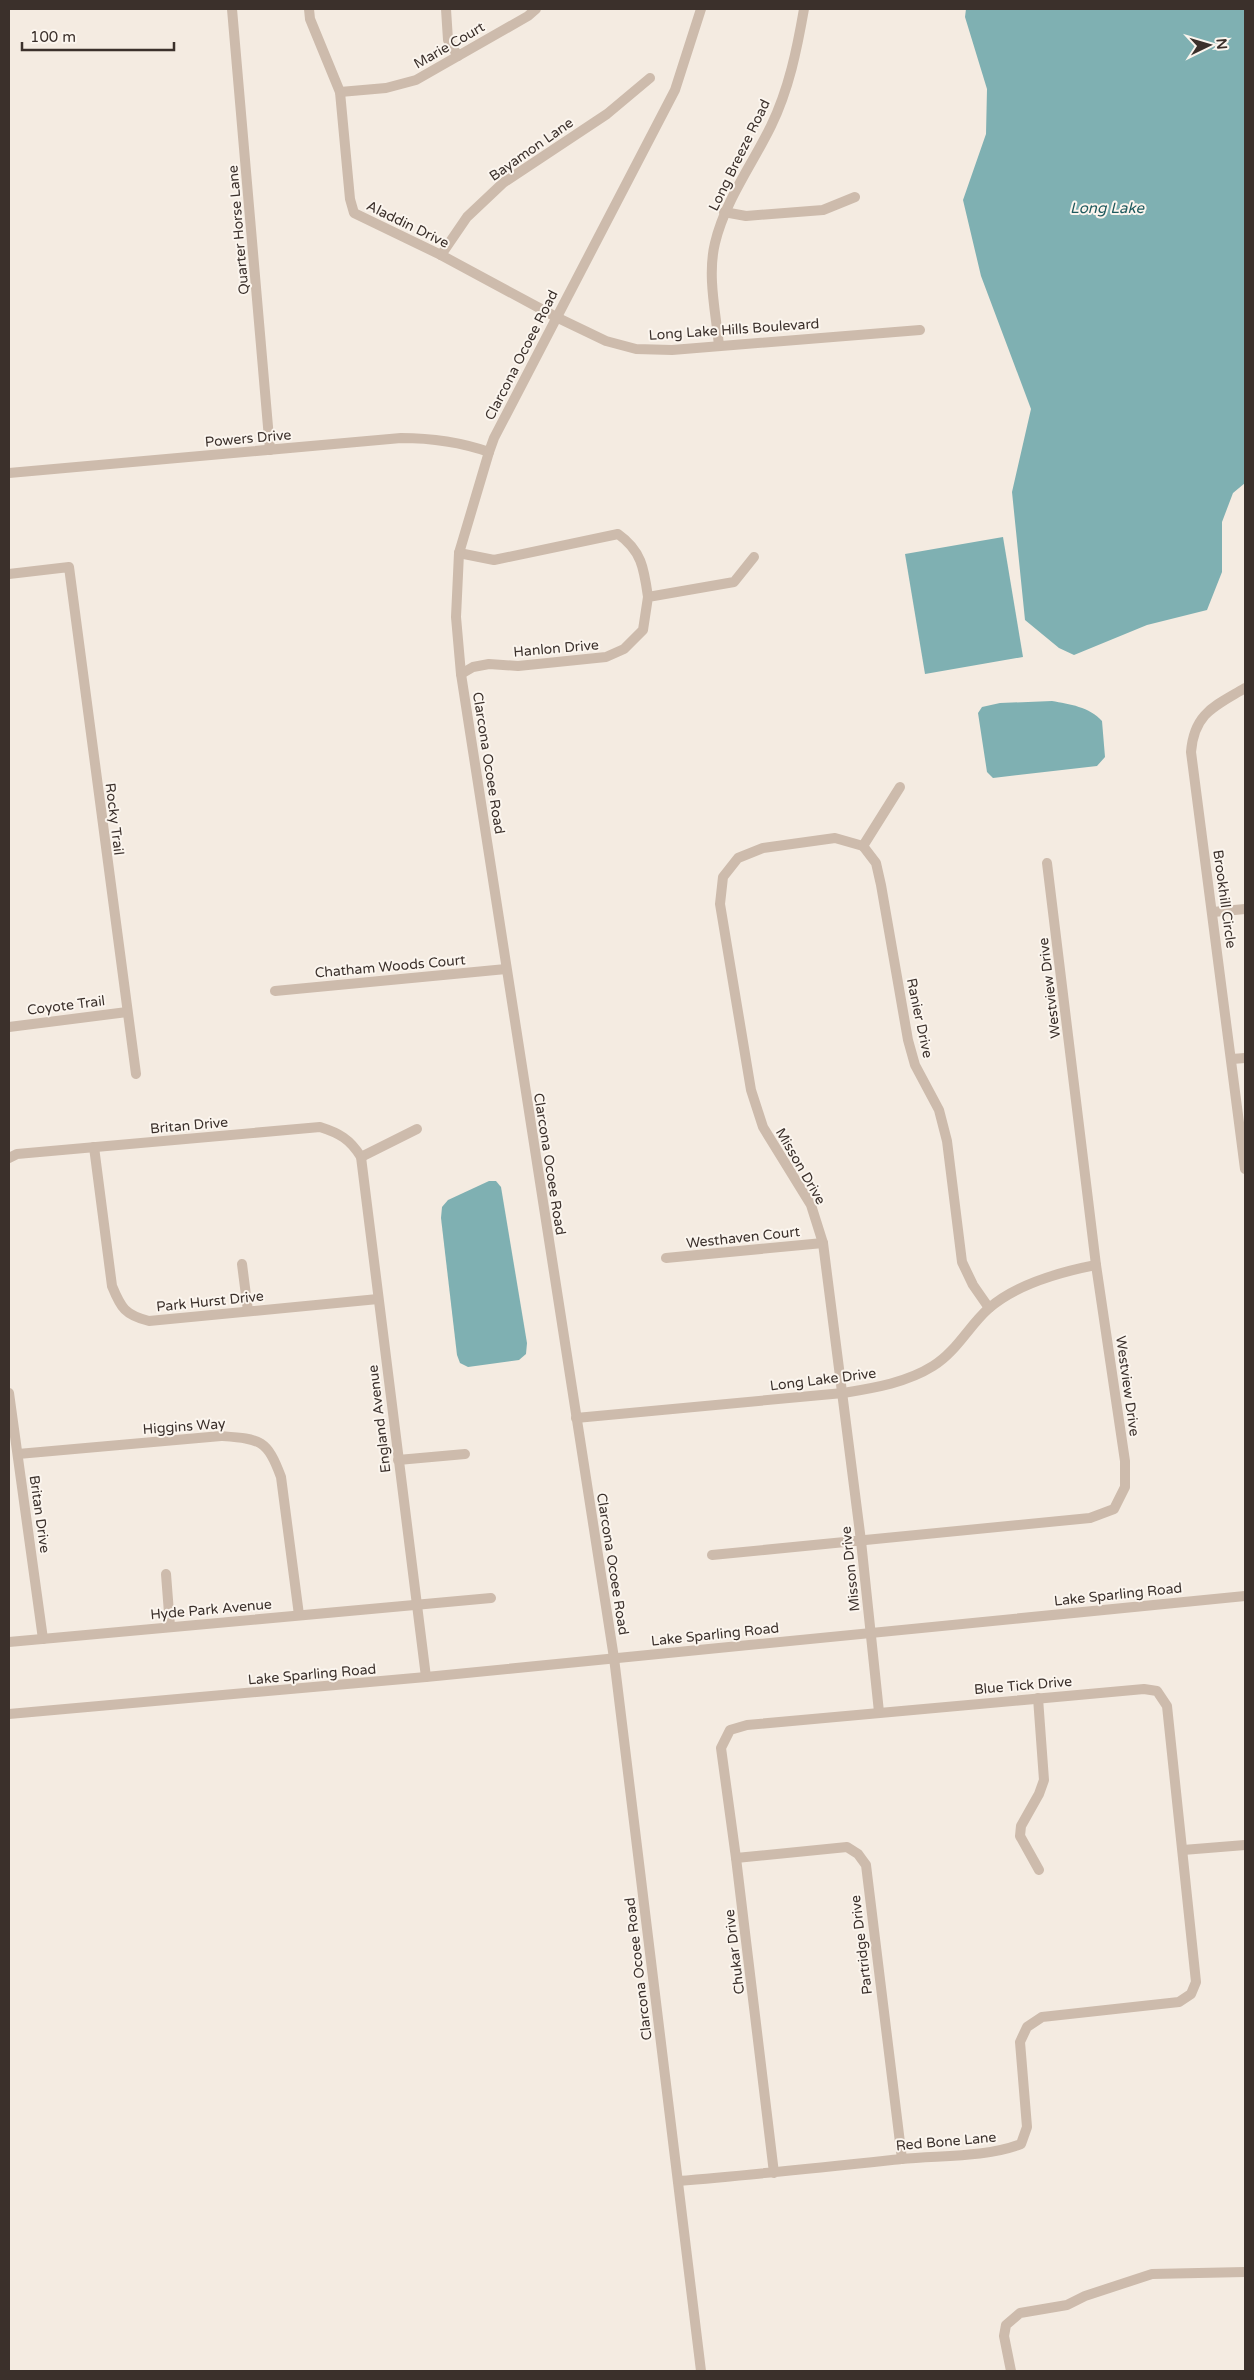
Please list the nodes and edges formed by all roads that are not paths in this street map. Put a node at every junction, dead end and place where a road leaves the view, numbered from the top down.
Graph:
1 (232, 9) edge
2 (309, 9) edge
3 (446, 9) edge
4 (536, 9) edge
5 (701, 9) edge
6 (804, 9) edge
7 (458, 56) junction
8 (650, 78) dead end
9 (340, 92) junction
10 (855, 197) dead end
11 (724, 212) junction
12 (441, 255) junction
13 (556, 317) junction
14 (920, 330) dead end
15 (719, 346) junction
16 (270, 450) junction
17 (489, 452) junction
18 (9, 473) edge
19 (459, 553) junction
20 (754, 557) dead end
21 (9, 574) edge
22 (648, 596) junction
23 (461, 674) junction
24 (1245, 688) edge
25 (900, 787) dead end
26 (862, 846) junction
27 (1047, 863) dead end
28 (1245, 909) edge
29 (1213, 912) junction
30 (506, 969) junction
31 (275, 991) dead end
32 (127, 1012) junction
33 (9, 1026) edge
34 (1245, 1058) edge
35 (1232, 1059) junction
36 (136, 1074) dead end
37 (417, 1128) dead end
38 (94, 1147) junction
39 (361, 1156) junction
40 (9, 1158) edge
41 (1245, 1169) edge
42 (822, 1243) junction
43 (666, 1258) dead end
44 (242, 1264) dead end
45 (1096, 1265) junction
46 (378, 1299) junction
47 (989, 1308) junction
48 (248, 1311) junction
49 (9, 1393) edge
50 (843, 1393) junction
51 (576, 1418) junction
52 (18, 1454) junction
53 (465, 1454) dead end
54 (398, 1460) junction
55 (861, 1541) junction
56 (712, 1555) dead end
57 (166, 1574) dead end
58 (1245, 1596) edge
59 (490, 1598) dead end
60 (416, 1606) junction
61 (299, 1615) junction
62 (170, 1626) junction
63 (870, 1633) junction
64 (43, 1639) junction
65 (9, 1642) edge
66 (614, 1658) junction
67 (426, 1678) junction
68 (1038, 1698) junction
69 (879, 1712) junction
70 (9, 1714) edge
71 (730, 1730) joint
72 (1245, 1845) edge
73 (1184, 1850) junction
74 (736, 1858) junction
75 (1039, 1870) dead end
76 (902, 2159) junction
77 (774, 2173) junction
78 (678, 2182) junction
79 (1245, 2272) edge
80 (701, 2371) edge
81 (1011, 2371) edge

1 - 16 street, Quarter Horse Lane
2 - 9 street, Aladdin Drive
3 - 7 street
4 - 7 street, Marie Court
5 - 13 street, Clarcona Ocoee Road
6 - 11 street, Long Breeze Road
7 - 9 street, Marie Court
8 - 12 street, Bayamon Lane
9 - 12 street, Aladdin Drive
10 - 11 street
11 - 15 street, Long Breeze Road
12 - 13 street, Aladdin Drive
13 - 15 street, Long Lake Hills Boulevard
13 - 17 street, Clarcona Ocoee Road
14 - 15 street, Long Lake Hills Boulevard
16 - 17 street, Powers Drive
16 - 18 street, Powers Drive
17 - 19 street, Clarcona Ocoee Road
19 - 22 street, Hanlon Drive
19 - 23 street, Clarcona Ocoee Road
20 - 22 street
21 - 32 street, Rocky Trail
22 - 23 street, Hanlon Drive
23 - 30 street, Clarcona Ocoee Road
24 - 29 street, Brookhill Circle
25 - 26 street
26 - 42 street, Misson Drive
26 - 47 street, Ranier Drive
27 - 45 street, Westview Drive
28 - 29 street
29 - 35 street, Brookhill Circle
30 - 31 street, Chatham Woods Court
30 - 51 street, Clarcona Ocoee Road
32 - 33 street, Coyote Trail
32 - 36 street, Rocky Trail
34 - 35 street
35 - 41 street, Brookhill Circle
37 - 39 street
38 - 39 street, Britan Drive
38 - 40 street, Britan Drive
38 - 48 street, Park Hurst Drive
39 - 46 street, England Avenue
42 - 43 street, Westhaven Court
42 - 50 street, Misson Drive
44 - 48 street
45 - 47 street, Long Lake Drive
45 - 55 street, Westview Drive
46 - 48 street, Park Hurst Drive
46 - 54 street, England Avenue
47 - 50 street, Long Lake Drive
49 - 52 street, Britan Drive
50 - 51 street, Long Lake Drive
50 - 55 street, Misson Drive
51 - 66 street, Clarcona Ocoee Road
52 - 61 street, Higgins Way
52 - 64 street, Britan Drive
53 - 54 street
54 - 60 street, England Avenue
55 - 56 street, Westview Drive
55 - 63 street, Misson Drive
57 - 62 street
58 - 63 street, Lake Sparling Road
59 - 60 street, Hyde Park Avenue
60 - 61 street, Hyde Park Avenue
60 - 67 street, England Avenue
61 - 62 street, Hyde Park Avenue
62 - 64 street, Hyde Park Avenue
63 - 66 street, Lake Sparling Road
63 - 69 street, Misson Drive
64 - 65 street, Hyde Park Avenue
66 - 67 street, Lake Sparling Road
66 - 78 street, Clarcona Ocoee Road
67 - 70 street, Lake Sparling Road
68 - 69 street, Blue Tick Drive
68 - 73 street, Blue Tick Drive
68 - 75 street
69 - 71 street, Blue Tick Drive
71 - 74 street, Chukar Drive
72 - 73 street
73 - 76 street, Red Bone Lane
74 - 76 street, Partridge Drive
74 - 77 street, Chukar Drive
76 - 77 street, Red Bone Lane
77 - 78 street, Red Bone Lane
78 - 80 street, Clarcona Ocoee Road
79 - 81 street

